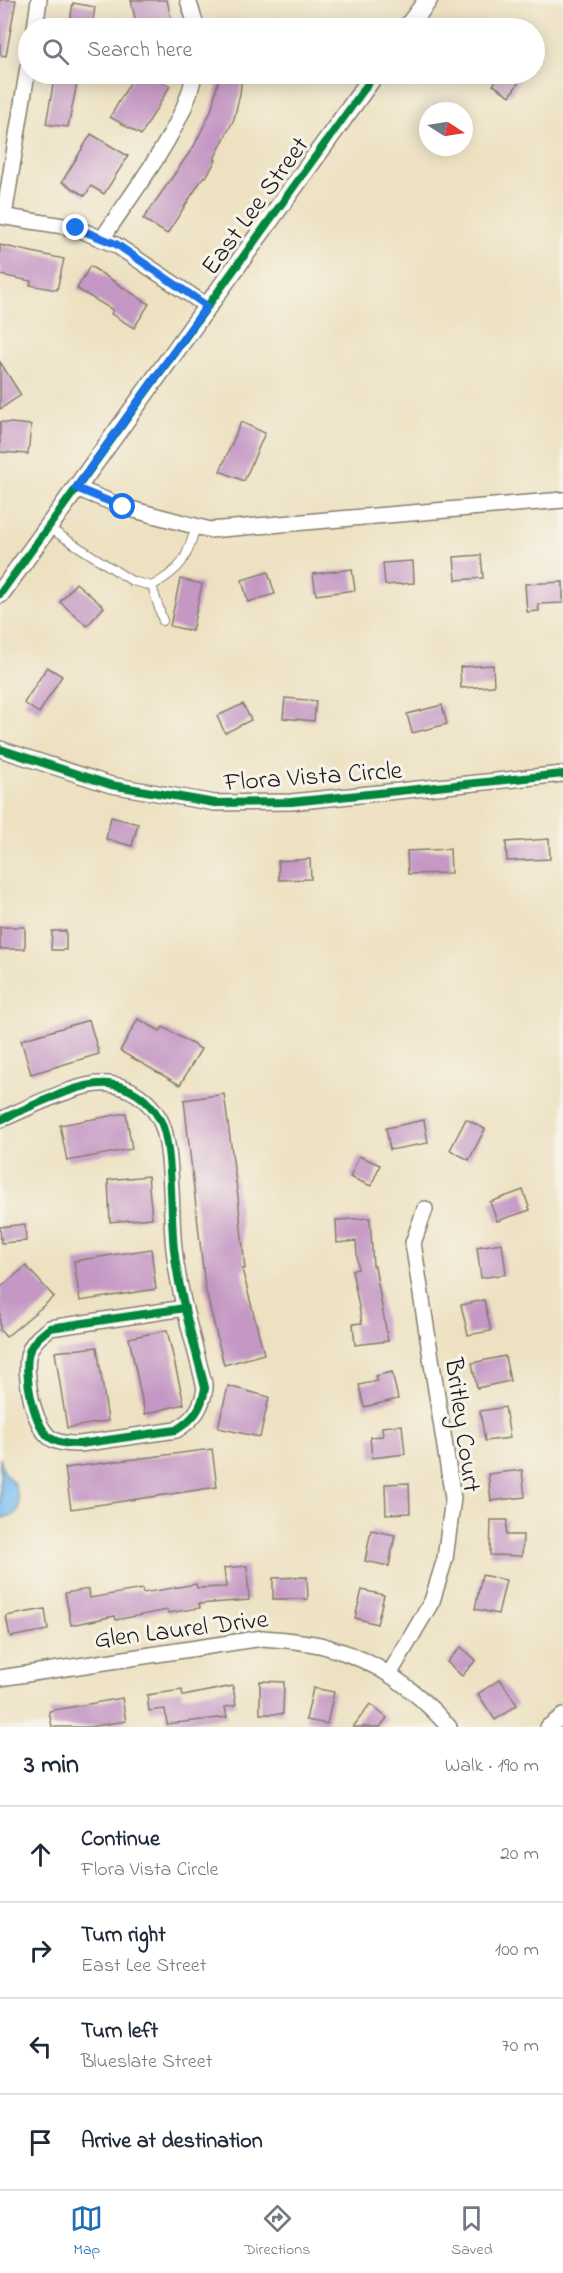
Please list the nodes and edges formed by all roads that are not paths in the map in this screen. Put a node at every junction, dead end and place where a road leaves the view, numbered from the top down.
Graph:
1 (39, 0) edge
2 (188, 0) edge
3 (428, 0) edge
4 (36, 18) edge
5 (194, 18) edge
6 (414, 18) edge
7 (25, 84) edge
8 (193, 84) edge
9 (368, 84) edge
10 (2, 216) edge
11 (102, 239) junction
12 (207, 306) junction
13 (76, 488) junction
14 (563, 500) edge
15 (196, 526) junction
16 (48, 528) junction
17 (152, 586) junction
18 (0, 594) edge
19 (163, 621) dead end
20 (0, 749) edge
21 (563, 774) edge
22 (0, 1119) edge
23 (425, 1209) dead end
24 (185, 1308) junction
25 (390, 1673) junction
26 (0, 1678) edge
27 (563, 1716) edge
28 (449, 1727) edge
29 (548, 1727) edge

1 - 4 street
2 - 5 street
3 - 6 street
7 - 10 street
8 - 11 street
9 - 12 street, East Lee Street
10 - 11 street
11 - 12 street
12 - 13 street, East Lee Street
13 - 15 street
13 - 16 street, East Lee Street
14 - 15 street
15 - 17 lane
16 - 17 lane
16 - 18 street, East Lee Street
17 - 19 lane
20 - 21 street, Flora Vista Circle
22 - 24 street
23 - 25 street, Britley Court
24 - 24 street
25 - 26 street, Glen Laurel Drive
25 - 28 street, Glen Laurel Drive
27 - 29 street

